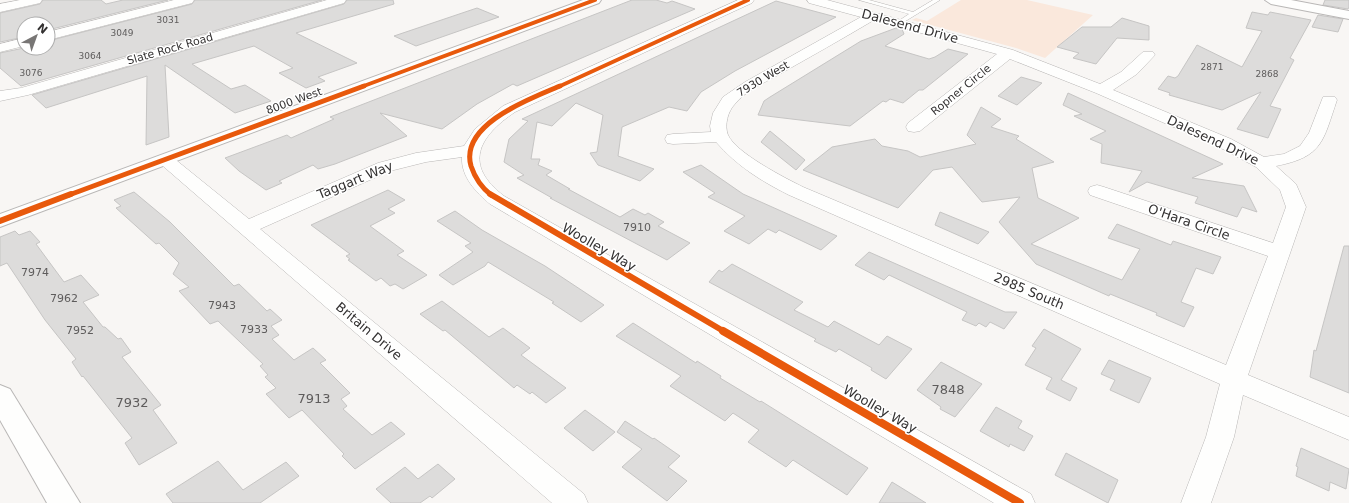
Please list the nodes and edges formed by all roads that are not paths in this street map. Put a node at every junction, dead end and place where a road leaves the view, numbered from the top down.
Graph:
1 (36, 0) edge
2 (188, 0) edge
3 (340, 0) edge
4 (595, 0) edge
5 (748, 0) edge
6 (813, 0) edge
7 (862, 0) edge
8 (936, 0) edge
9 (1271, 0) edge
10 (0, 8) edge
11 (915, 14) junction
12 (1349, 15) edge
13 (872, 16) junction
14 (899, 24) junction
15 (56, 34) edge
16 (16, 44) edge
17 (0, 48) edge
18 (1008, 53) junction
19 (1148, 55) dead end
20 (1101, 90) junction
21 (0, 96) edge
22 (1329, 100) dead end
23 (914, 127) dead end
24 (720, 137) junction
25 (673, 139) dead end
26 (470, 151) junction
27 (165, 160) junction
28 (1262, 163) junction
29 (1097, 191) dead end
30 (0, 221) edge
31 (246, 228) junction
32 (1280, 253) junction
33 (1234, 379) junction
34 (0, 396) edge
35 (1349, 429) edge
36 (64, 503) edge
37 (574, 503) edge
38 (1020, 503) edge
39 (1196, 503) edge

1 - 10 street
2 - 15 street
3 - 21 street, Slate Rock Road
4 - 27 street, 8000 West
5 - 26 street
6 - 13 street, Dalesend Drive
7 - 11 lane
8 - 11 lane
9 - 12 street
11 - 14 lane
13 - 14 street, Dalesend Drive
13 - 24 street, 7930 West
14 - 18 street, Dalesend Drive
16 - 17 street
18 - 20 street, Dalesend Drive
18 - 23 street, Ropner Circle
19 - 20 street
20 - 28 street, Dalesend Drive
22 - 28 street
24 - 25 street
24 - 33 street, 2985 South
26 - 31 street, Taggart Way
26 - 38 street, Woolley Way
27 - 30 street, 8000 West
27 - 31 street, Britain Drive
28 - 32 street, Dalesend Drive
29 - 32 street, O'Hara Circle
31 - 37 street, Britain Drive
32 - 33 street, Dalesend Drive
33 - 35 street, 2985 South
33 - 39 street, Dalesend Drive
34 - 36 street

